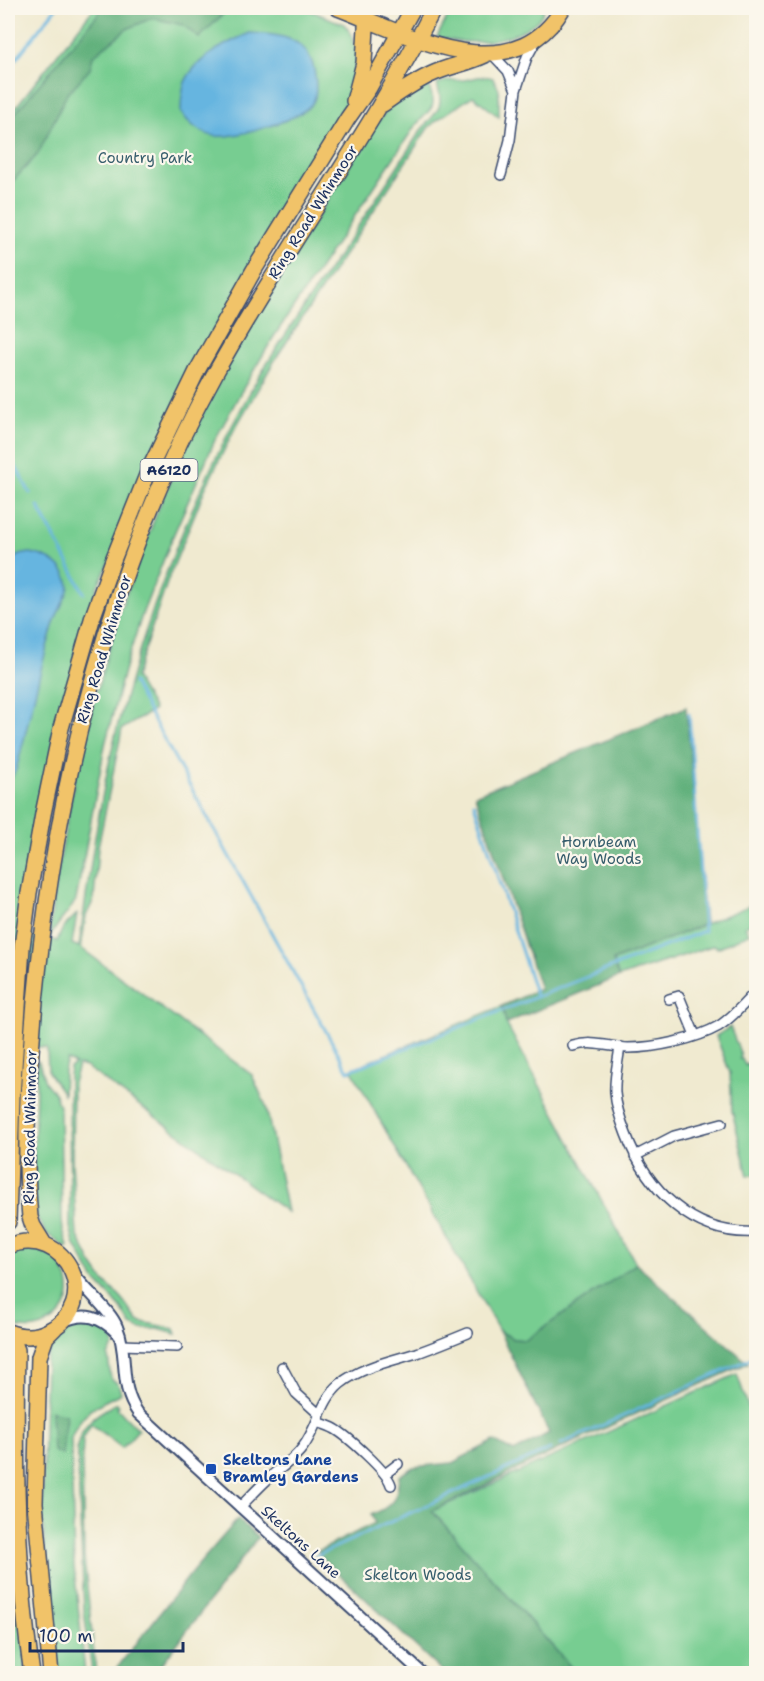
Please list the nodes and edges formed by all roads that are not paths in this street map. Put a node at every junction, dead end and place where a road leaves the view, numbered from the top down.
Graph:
1 (338, 8) edge
2 (414, 8) edge
3 (434, 8) edge
4 (563, 8) edge
5 (367, 13) edge
6 (401, 32) junction
7 (540, 34) junction
8 (417, 39) junction
9 (488, 54) junction
10 (516, 90) junction
11 (377, 109) junction
12 (348, 118) junction
13 (501, 175) dead end
14 (756, 991) edge
15 (669, 999) dead end
16 (695, 1035) junction
17 (573, 1046) dead end
18 (620, 1047) junction
19 (722, 1123) dead end
20 (635, 1156) junction
21 (8, 1222) edge
22 (756, 1233) edge
23 (44, 1244) junction
24 (8, 1246) edge
25 (73, 1272) junction
26 (59, 1325) junction
27 (9, 1332) edge
28 (468, 1333) dead end
29 (121, 1341) junction
30 (177, 1347) dead end
31 (282, 1367) dead end
32 (319, 1418) junction
33 (398, 1464) dead end
34 (385, 1474) junction
35 (391, 1485) dead end
36 (240, 1507) junction
37 (32, 1674) edge
38 (51, 1674) edge
39 (423, 1674) edge

1 - 5 highway
2 - 6 highway, A6120
3 - 8 highway, A6120
4 - 7 highway
5 - 6 highway
5 - 12 highway, Ring Road Whinmoor / A6120
6 - 8 highway
6 - 12 highway, Ring Road Whinmoor / A6120
7 - 9 highway, Ring Road Whinmoor
7 - 10 street
8 - 9 highway
8 - 11 highway, Ring Road Whinmoor / A6120
9 - 10 street
9 - 11 highway, Ring Road Whinmoor / A6120
10 - 13 street
11 - 23 highway, Ring Road Whinmoor / A6120
12 - 21 highway, Ring Road Whinmoor / A6120
14 - 16 street
15 - 16 street
16 - 18 street
17 - 18 street
18 - 20 street
19 - 20 street
20 - 22 street
23 - 24 highway
23 - 25 highway
25 - 26 highway
25 - 29 street, Skeltons Lane
26 - 27 highway
26 - 29 street
26 - 38 highway
27 - 37 highway
28 - 32 street
29 - 30 street
29 - 36 street, Skeltons Lane
31 - 32 street
32 - 34 street
32 - 36 street
33 - 34 street
34 - 35 street
36 - 39 street, Skeltons Lane

